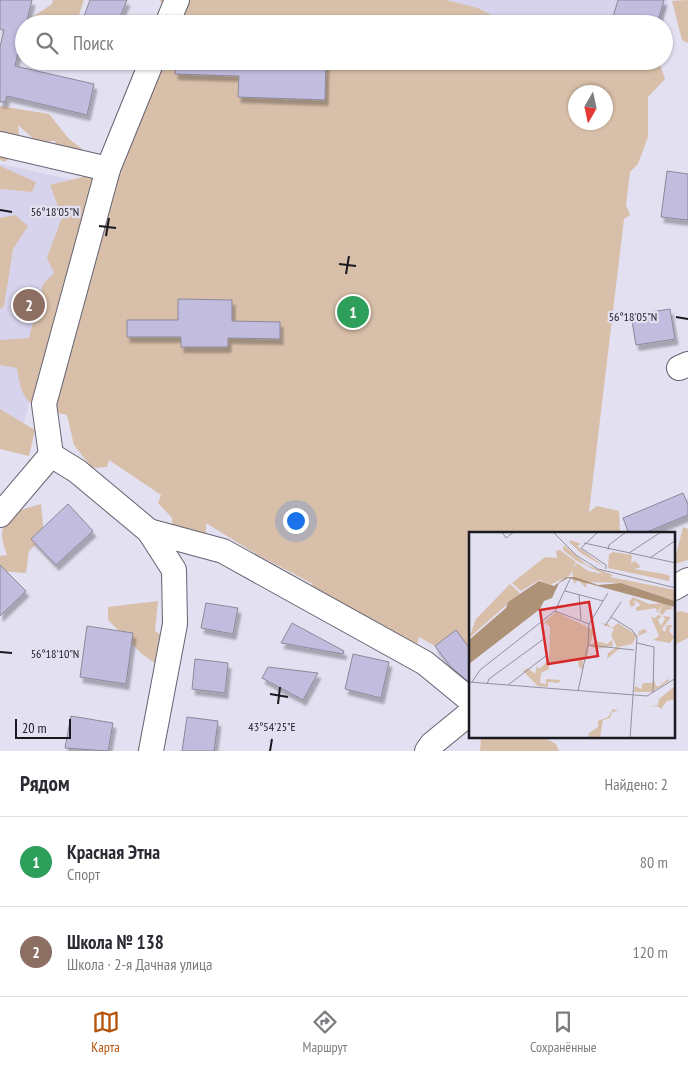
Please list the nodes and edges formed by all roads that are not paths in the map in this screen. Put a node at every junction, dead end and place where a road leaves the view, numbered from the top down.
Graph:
1 (177, 0) edge
2 (171, 15) edge
3 (148, 70) edge
4 (0, 144) edge
5 (108, 169) junction
6 (50, 456) junction
7 (0, 515) edge
8 (149, 530) junction
9 (688, 580) edge
10 (676, 587) edge
11 (469, 699) edge
12 (469, 714) edge
13 (151, 751) edge
14 (428, 751) edge

1 - 2 street
3 - 5 street
4 - 5 street
5 - 6 street
6 - 7 street
6 - 8 street
8 - 11 street
8 - 13 street
9 - 10 street
12 - 14 street

